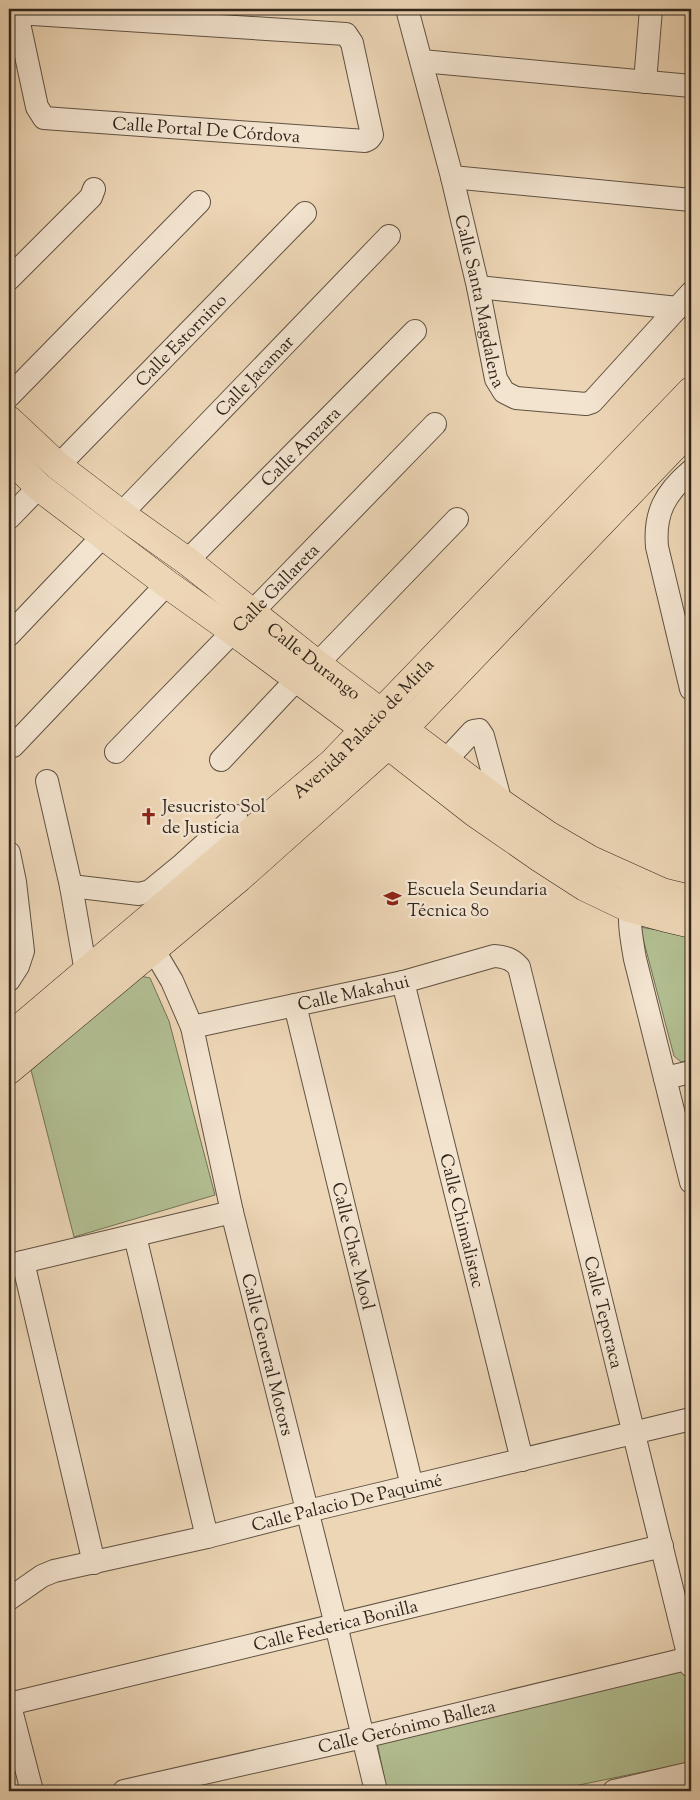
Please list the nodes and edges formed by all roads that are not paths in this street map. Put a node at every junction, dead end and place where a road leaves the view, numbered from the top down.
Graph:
1 (407, 9) edge
2 (651, 9) edge
3 (17, 11) edge
4 (422, 61) junction
5 (646, 82) junction
6 (691, 86) edge
7 (452, 177) junction
8 (94, 189) dead end
9 (691, 200) edge
10 (199, 202) dead end
11 (305, 213) dead end
12 (389, 236) dead end
13 (9, 279) edge
14 (478, 287) junction
15 (684, 300) edge
16 (415, 331) dead end
17 (691, 391) edge
18 (9, 396) edge
19 (9, 420) edge
20 (435, 424) dead end
21 (691, 429) edge
22 (9, 457) edge
23 (58, 466) junction
24 (691, 471) edge
25 (39, 486) junction
26 (121, 514) junction
27 (9, 518) edge
28 (457, 518) dead end
29 (103, 536) junction
30 (187, 561) junction
31 (167, 584) junction
32 (252, 611) junction
33 (233, 631) junction
34 (9, 635) edge
35 (307, 671) junction
36 (691, 688) edge
37 (385, 729) junction
38 (12, 746) dead end
39 (116, 752) dead end
40 (221, 760) dead end
41 (445, 761) junction
42 (47, 781) dead end
43 (501, 803) junction
44 (236, 816) dead end
45 (9, 853) edge
46 (190, 872) junction
47 (636, 880) junction
48 (71, 886) junction
49 (691, 899) edge
50 (629, 908) junction
51 (691, 924) edge
52 (146, 939) junction
53 (513, 960) joint
54 (86, 972) junction
55 (9, 980) edge
56 (403, 982) junction
57 (294, 1005) junction
58 (192, 1027) junction
59 (9, 1037) edge
60 (10, 1067) edge
61 (691, 1072) edge
62 (665, 1078) junction
63 (691, 1182) edge
64 (232, 1212) junction
65 (135, 1236) junction
66 (16, 1263) edge
67 (691, 1419) edge
68 (635, 1434) junction
69 (522, 1460) junction
70 (412, 1486) junction
71 (308, 1511) junction
72 (206, 1537) junction
73 (662, 1546) junction
74 (94, 1563) junction
75 (9, 1599) edge
76 (336, 1624) junction
77 (690, 1662) edge
78 (9, 1703) edge
79 (363, 1737) junction
80 (691, 1772) edge
81 (32, 1791) edge
82 (124, 1791) edge
83 (376, 1791) edge
84 (614, 1791) edge

1 - 4 street, Calle Santa Magdalena
2 - 5 street
3 - 3 street, Calle Portal De Córdova
4 - 5 street
4 - 7 street, Calle Santa Magdalena
5 - 6 street
7 - 9 street
7 - 14 street, Calle Santa Magdalena
8 - 13 street
10 - 18 street
11 - 23 street, Calle Estornino
12 - 26 street, Calle Jacamar
14 - 15 street
14 - 15 street, Calle Santa Magdalena
16 - 30 street, Calle Amzara
17 - 37 main road, Avenida Palacio de Mitla
19 - 23 main road, Calle Durango
20 - 32 street, Calle Gallareta
21 - 37 main road, Avenida Palacio de Mitla
22 - 25 main road, Calle Durango
23 - 26 main road, Calle Durango
24 - 36 street
25 - 27 street
25 - 29 main road, Calle Durango
26 - 30 main road, Calle Durango
28 - 35 street
29 - 31 main road, Calle Durango
29 - 34 street
30 - 32 main road, Calle Durango
31 - 33 main road, Calle Durango
31 - 38 street
32 - 33 street, Calle Gallareta
32 - 35 main road, Calle Durango
33 - 35 main road, Calle Durango
33 - 39 street, Calle Gallareta
35 - 37 main road, Calle Durango
35 - 40 street
37 - 41 main road, Calle Durango
37 - 46 main road, Avenida Palacio de Mitla
37 - 50 main road, Calle Durango
37 - 52 main road, Avenida Palacio de Mitla
41 - 43 main road, Calle Durango
41 - 43 street
42 - 48 street
43 - 47 main road, Calle Durango
44 - 46 street
45 - 55 street
46 - 48 street
46 - 52 main road, Avenida Palacio de Mitla
47 - 49 main road, Calle Durango
47 - 50 street
48 - 54 street
50 - 51 main road, Calle Durango
50 - 62 street
52 - 54 main road, Avenida Palacio de Mitla
52 - 58 street, Calle General Motors
52 - 60 main road, Avenida Palacio de Mitla
53 - 56 street, Calle Makahui
53 - 68 street, Calle Teporaca
54 - 59 main road, Avenida Palacio de Mitla
56 - 57 street, Calle Makahui
56 - 69 street, Calle Chimalistac
57 - 58 street, Calle Makahui
57 - 70 street, Calle Chac Mool
58 - 64 street, Calle General Motors
61 - 62 street
62 - 63 street
64 - 65 street
64 - 71 street, Calle General Motors
65 - 66 street
65 - 72 street
66 - 74 street
67 - 68 street, Calle Palacio De Paquimé
68 - 69 street, Calle Palacio De Paquimé
68 - 73 street, Calle Teporaca
69 - 70 street, Calle Palacio De Paquimé
70 - 71 street, Calle Palacio De Paquimé
71 - 72 street, Calle Palacio De Paquimé
71 - 76 street, Calle General Motors
72 - 74 street, Calle Palacio De Paquimé
73 - 76 street, Calle Federica Bonilla
73 - 77 street, Calle Teporaca
74 - 75 street, Calle Palacio De Paquimé
76 - 78 street, Calle Federica Bonilla
76 - 79 street, Calle General Motors
77 - 79 street, Calle Gerónimo Balleza
78 - 81 street
79 - 82 street, Calle Gerónimo Balleza
79 - 83 street, Calle General Motors
80 - 84 street

